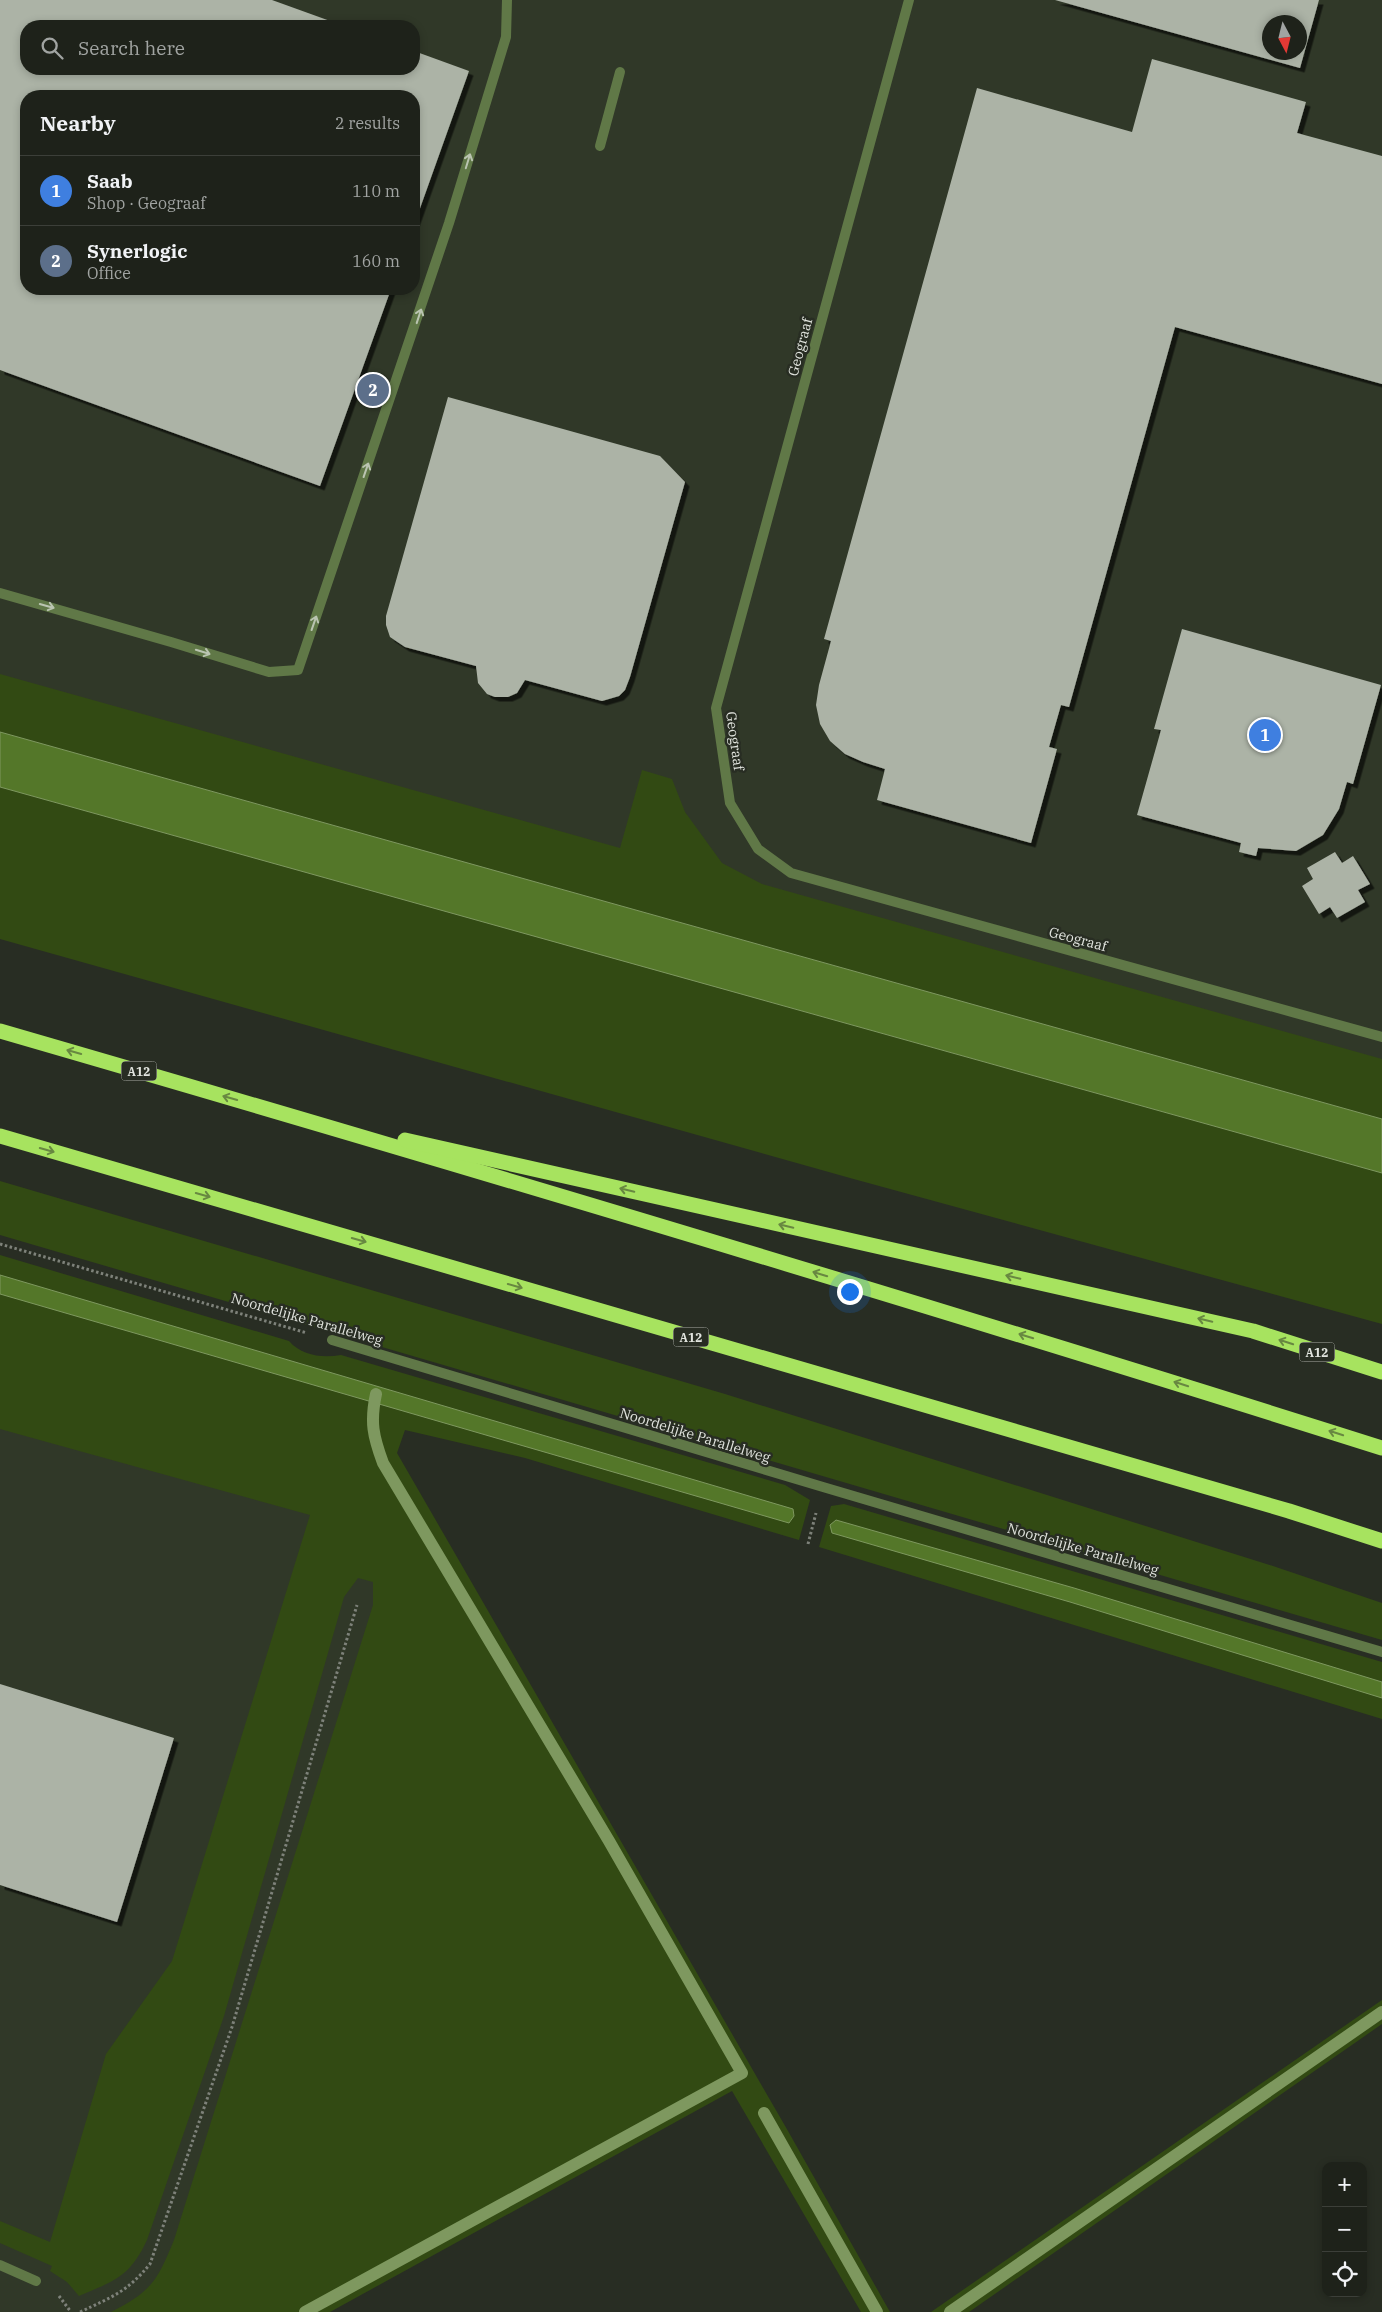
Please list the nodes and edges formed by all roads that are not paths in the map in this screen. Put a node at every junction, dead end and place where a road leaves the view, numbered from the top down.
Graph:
1 (507, 0) edge
2 (909, 0) edge
3 (620, 72) dead end
4 (600, 146) dead end
5 (0, 593) edge
6 (0, 1031) edge
7 (1382, 1037) edge
8 (277, 1111) junction
9 (0, 1136) edge
10 (332, 1340) road end
11 (1382, 1372) edge
12 (1382, 1448) edge
13 (1382, 1541) edge
14 (1382, 1652) edge
15 (0, 2265) edge
16 (36, 2281) dead end

5 -> 1 street
2 - 7 street, Geograaf
3 - 4 street
8 -> 6 highway, A12
11 -> 8 highway, A12
12 -> 8 highway, A12
9 -> 13 highway, A12
10 - 14 street, Noordelijke Parallelweg
15 - 16 street

